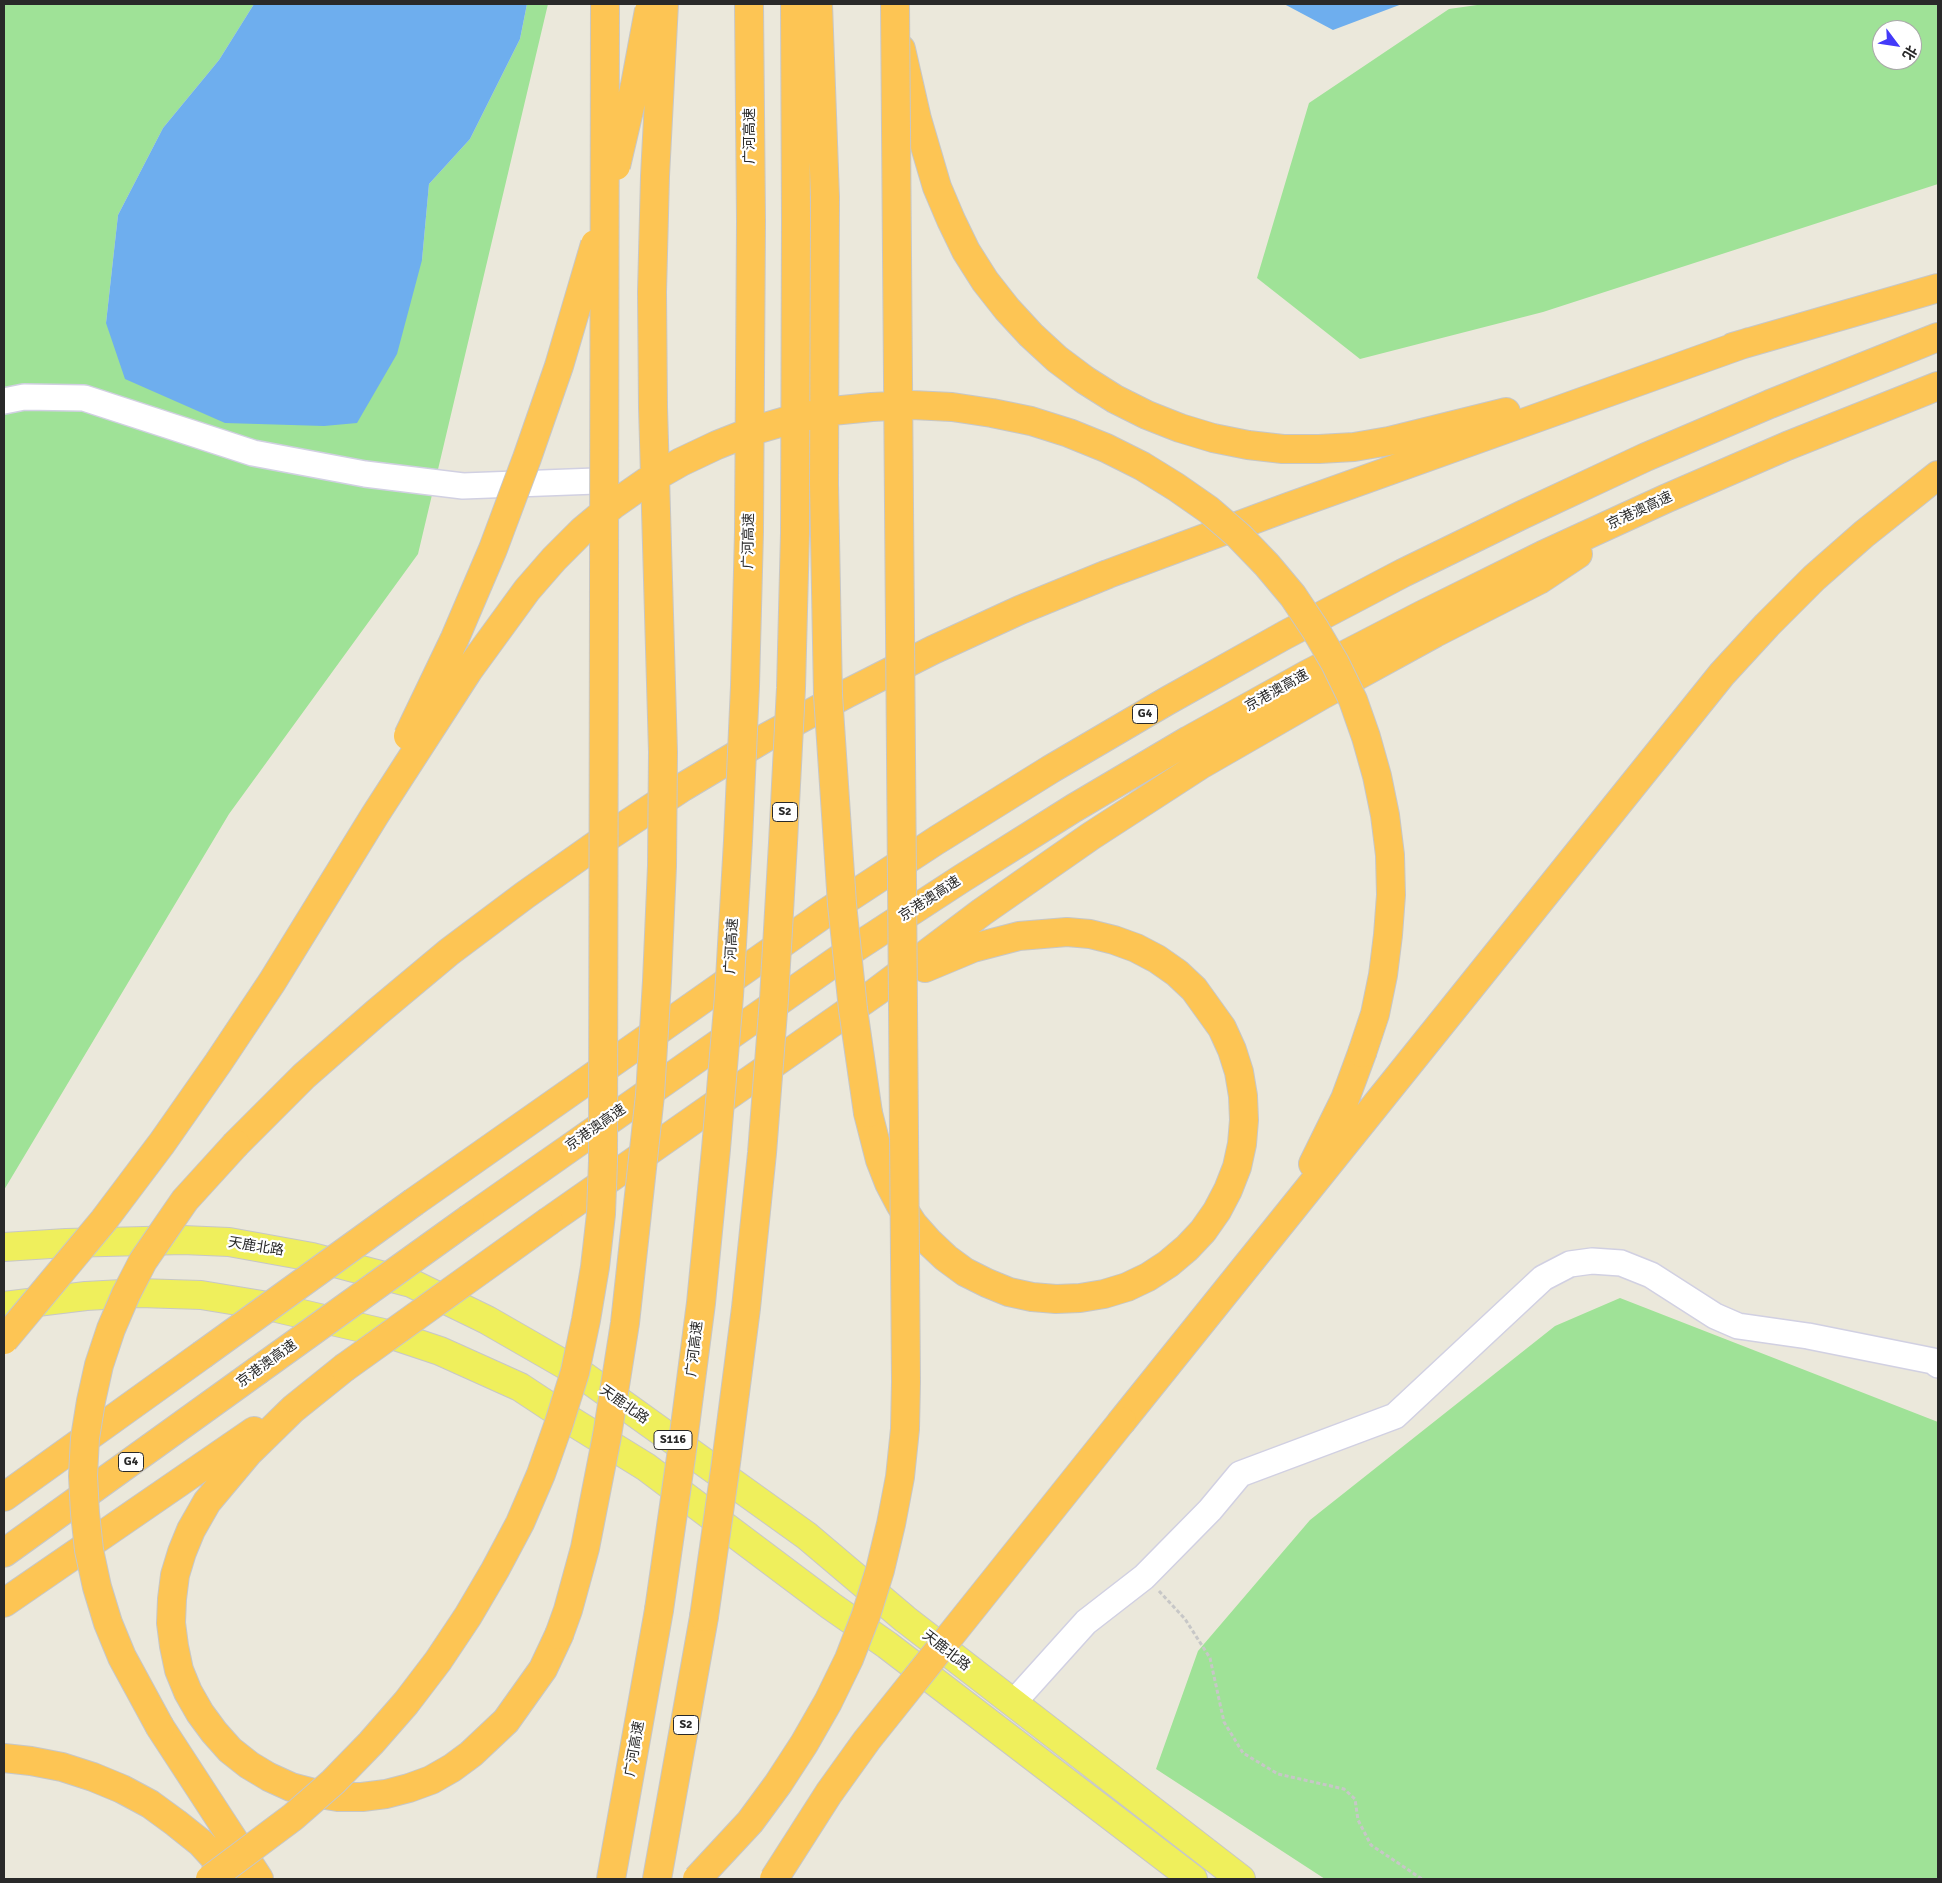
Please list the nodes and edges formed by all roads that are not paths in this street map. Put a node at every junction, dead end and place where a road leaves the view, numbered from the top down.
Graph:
1 (605, 4) edge
2 (650, 4) edge
3 (664, 4) edge
4 (749, 4) edge
5 (794, 4) edge
6 (818, 4) edge
7 (891, 4) edge
8 (895, 4) edge
9 (1938, 288) edge
10 (1938, 337) edge
11 (1749, 342) junction
12 (1938, 386) edge
13 (4, 401) edge
14 (1938, 475) edge
15 (596, 481) dead end
16 (1664, 499) junction
17 (272, 982) junction
18 (876, 992) junction
19 (4, 1247) edge
20 (1243, 1269) junction
21 (4, 1306) edge
22 (4, 1340) edge
23 (1938, 1365) edge
24 (304, 1398) junction
25 (4, 1497) edge
26 (807, 1536) junction
27 (4, 1553) edge
28 (784, 1570) junction
29 (4, 1603) edge
30 (905, 1619) junction
31 (887, 1645) junction
32 (1014, 1703) junction
33 (4, 1758) edge
34 (210, 1879) edge
35 (234, 1879) edge
36 (260, 1879) edge
37 (611, 1879) edge
38 (657, 1879) edge
39 (697, 1879) edge
40 (774, 1879) edge
41 (1193, 1879) edge
42 (1241, 1879) edge

1 - 34 highway, bridge
2 - 17 highway, bridge
3 - 24 highway, bridge
4 - 37 highway, 广河高速, bridge
5 - 38 highway, S2, bridge
6 - 18 highway, bridge
7 - 11 highway, bridge
8 - 39 highway, bridge
9 - 11 highway
10 - 25 highway, G4, bridge
11 - 36 highway, bridge
12 - 16 highway, 京港澳高速 / G4
13 - 15 street
14 - 20 highway
16 - 18 highway
16 - 27 highway, 京港澳高速 / G4, bridge
17 - 20 highway, bridge
17 - 22 highway, bridge
18 - 24 highway, bridge
19 - 26 main road, 天鹿北路 / S116
20 - 40 highway, bridge
21 - 28 main road, S116
23 - 32 street
24 - 29 highway
26 - 28 main road
26 - 30 main road, 天鹿北路 / S116
28 - 31 main road, S116
30 - 31 main road
30 - 32 main road, 天鹿北路 / S116
31 - 41 main road, S116
32 - 42 main road, 天鹿北路 / S116
33 - 35 highway

